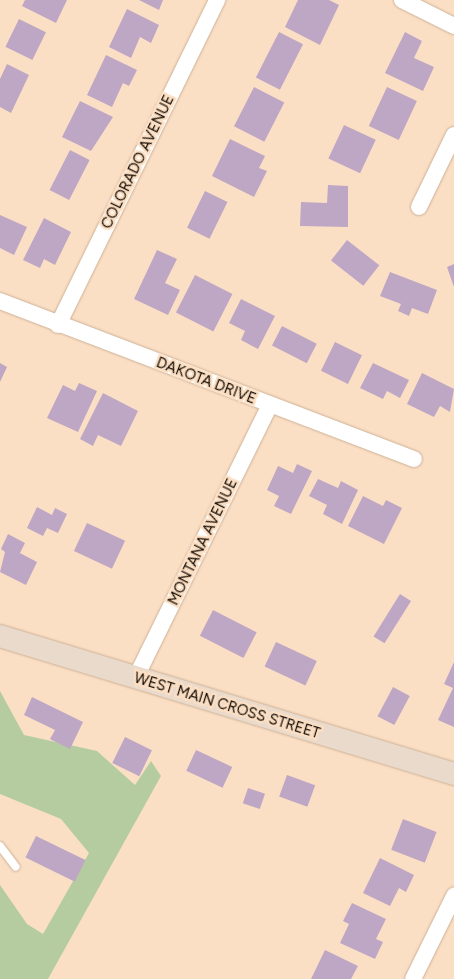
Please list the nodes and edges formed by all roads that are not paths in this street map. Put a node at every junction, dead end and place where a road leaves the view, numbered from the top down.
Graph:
1 (218, 0) edge
2 (402, 0) edge
3 (454, 26) edge
4 (454, 135) edge
5 (419, 207) dead end
6 (0, 301) edge
7 (58, 325) junction
8 (270, 405) junction
9 (414, 459) dead end
10 (0, 636) edge
11 (135, 679) junction
12 (454, 774) edge
13 (0, 846) edge
14 (16, 867) dead end
15 (454, 896) edge
16 (413, 979) edge

1 - 7 street, COLORADO AVENUE
2 - 3 street
4 - 5 street
6 - 7 street, DAKOTA DRIVE
7 - 8 street, DAKOTA DRIVE
8 - 9 street, DAKOTA DRIVE
8 - 11 street, MONTANA AVENUE
10 - 11 main road, WEST MAIN CROSS STREET
11 - 12 main road, WEST MAIN CROSS STREET
13 - 14 lane
15 - 16 street

